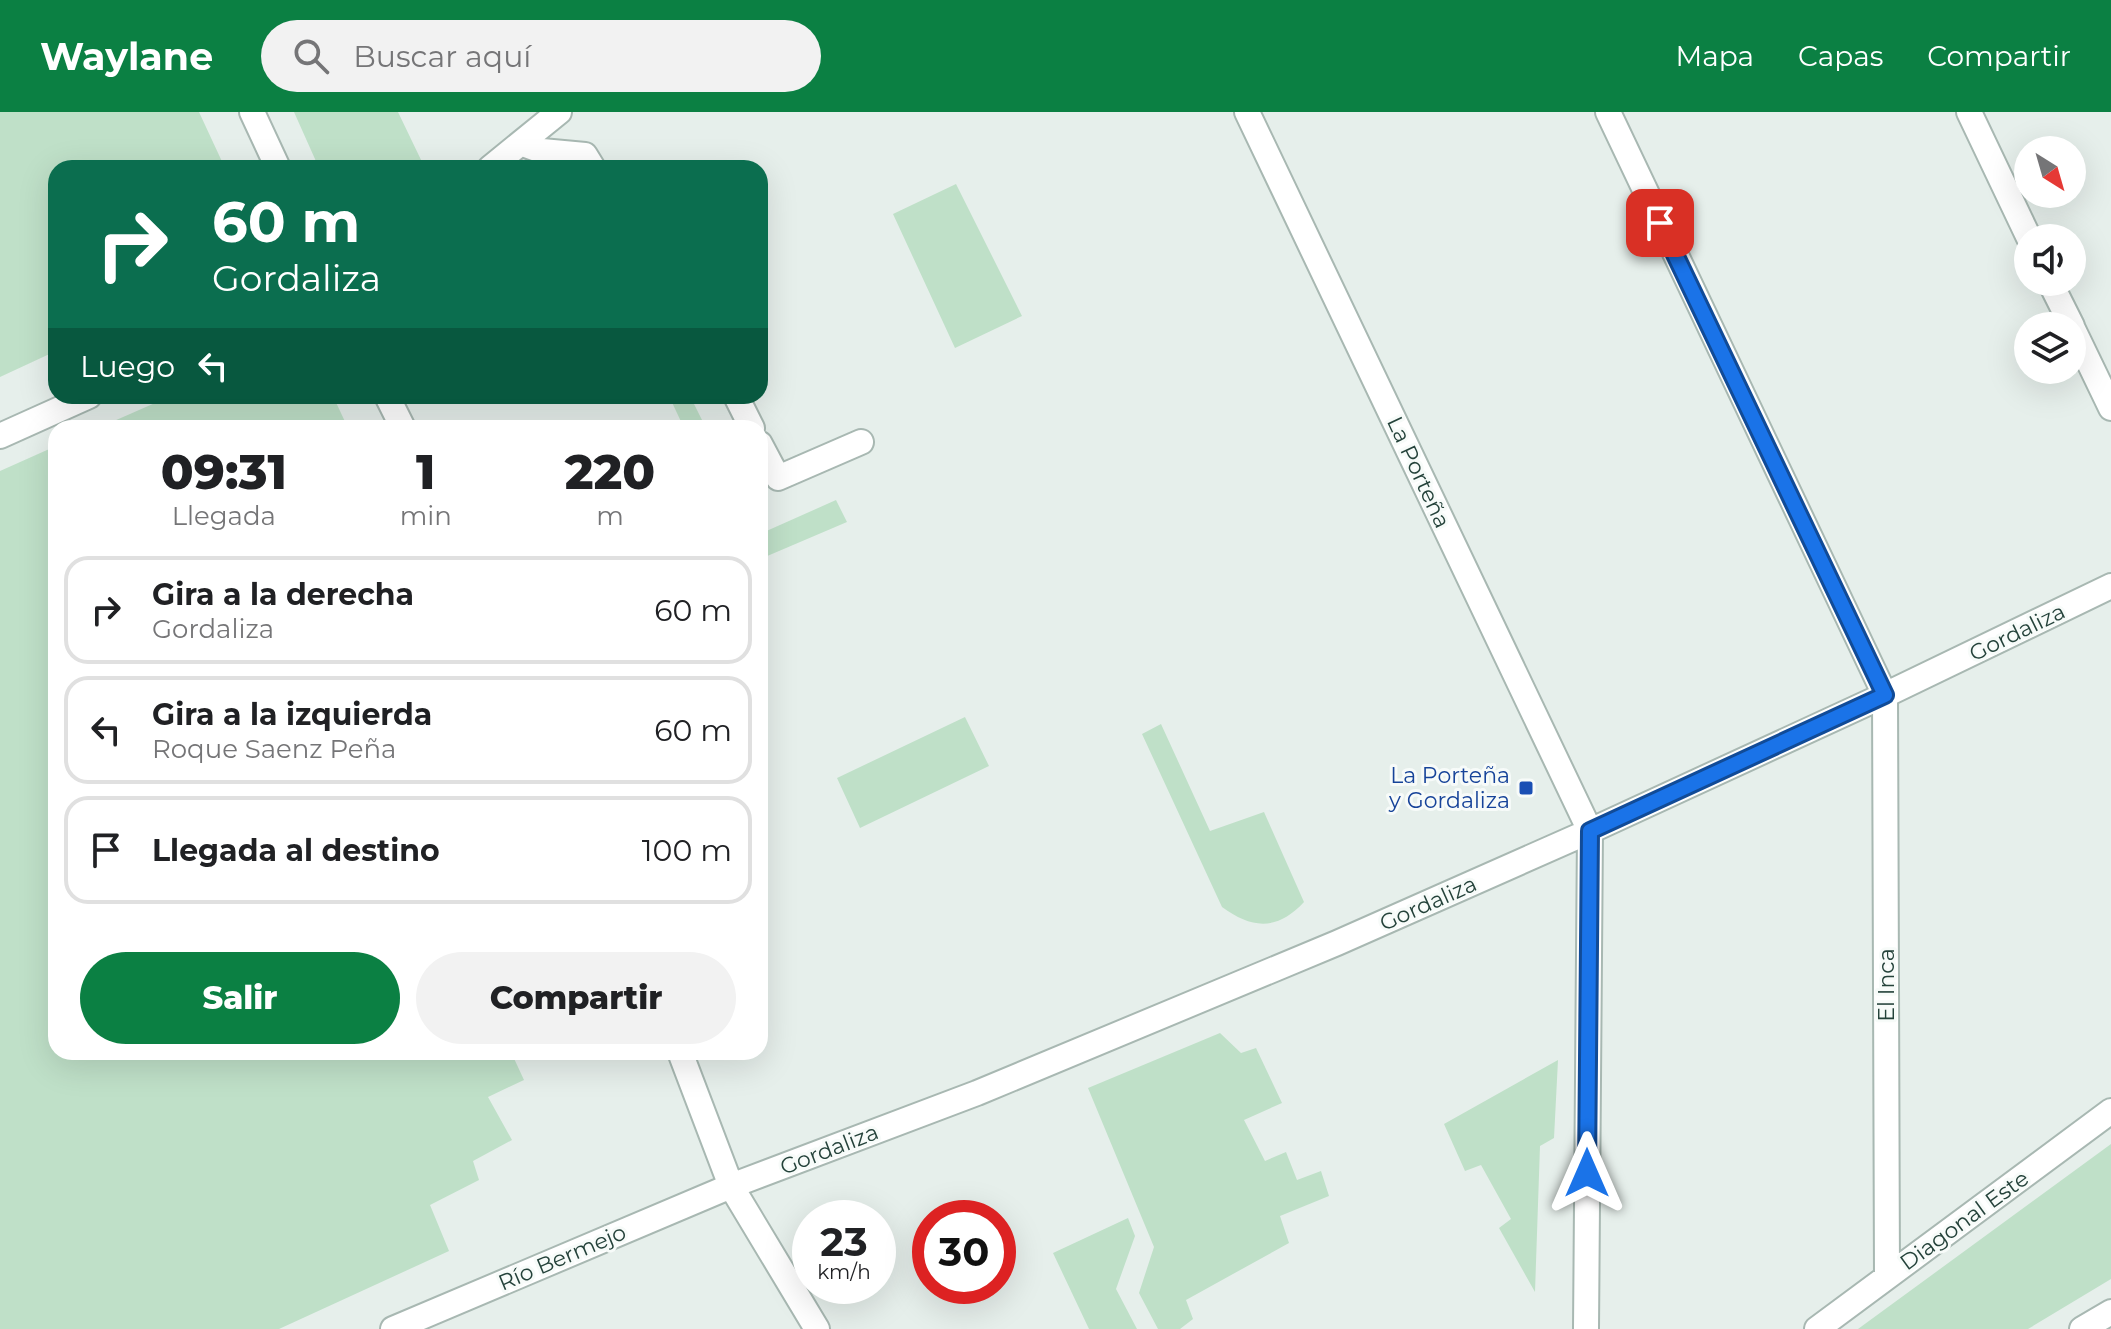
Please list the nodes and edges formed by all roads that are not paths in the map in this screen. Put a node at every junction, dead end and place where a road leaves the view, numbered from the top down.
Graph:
1 (252, 112) edge
2 (559, 112) edge
3 (1247, 112) edge
4 (1608, 112) edge
5 (1969, 112) edge
6 (523, 144) junction
7 (274, 160) edge
8 (501, 160) edge
9 (588, 160) edge
10 (2022, 224) edge
11 (2086, 355) edge
12 (71, 404) edge
13 (2111, 408) edge
14 (0, 436) edge
15 (861, 442) dead end
16 (768, 459) edge
17 (2111, 586) edge
18 (1885, 695) junction
19 (1590, 831) junction
20 (683, 1060) edge
21 (2111, 1111) edge
22 (731, 1186) junction
23 (1887, 1276) junction
24 (2111, 1312) edge
25 (446, 1319) edge
26 (393, 1329) edge
27 (817, 1329) edge
28 (1586, 1329) edge
29 (1817, 1329) edge
30 (2082, 1329) edge

1 - 7 street
2 - 6 street
3 - 19 street, La Porteña
4 - 18 street
5 - 10 street
6 - 8 street
6 - 9 street
11 - 13 street
12 - 14 street
15 - 16 street
17 - 18 street, Gordaliza
18 - 19 street, Gordaliza
18 - 23 street, El Inca
19 - 22 street, Gordaliza
19 - 28 street
20 - 22 street
21 - 23 street, Diagonal Este
22 - 25 street, Río Bermejo
22 - 27 street
23 - 29 street, Diagonal Este
24 - 30 street
25 - 26 street, Río Bermejo

